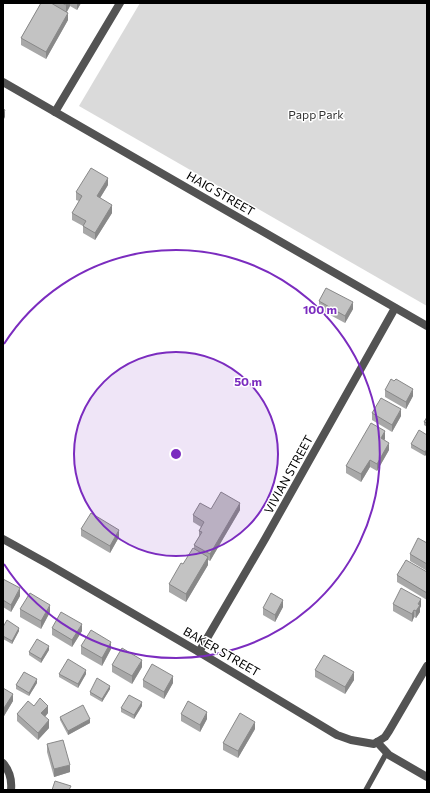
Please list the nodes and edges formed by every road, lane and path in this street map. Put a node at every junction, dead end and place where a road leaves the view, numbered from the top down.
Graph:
1 (120, 3) edge
2 (3, 82) edge
3 (55, 112) junction
4 (395, 308) junction
5 (427, 326) edge
6 (3, 539) edge
7 (199, 652) junction
8 (427, 666) edge
9 (377, 742) junction
10 (387, 752) junction
11 (3, 763) edge
12 (427, 777) edge
13 (11, 790) edge
14 (366, 790) edge

1 - 3 street
2 - 3 street, HAIG STREET
3 - 4 street, HAIG STREET
4 - 5 street, HAIG STREET
4 - 7 street, VIVIAN STREET
6 - 7 street, BAKER STREET
7 - 9 street, BAKER STREET
8 - 9 street
9 - 10 street
10 - 12 street
10 - 14 lane
11 - 13 street

